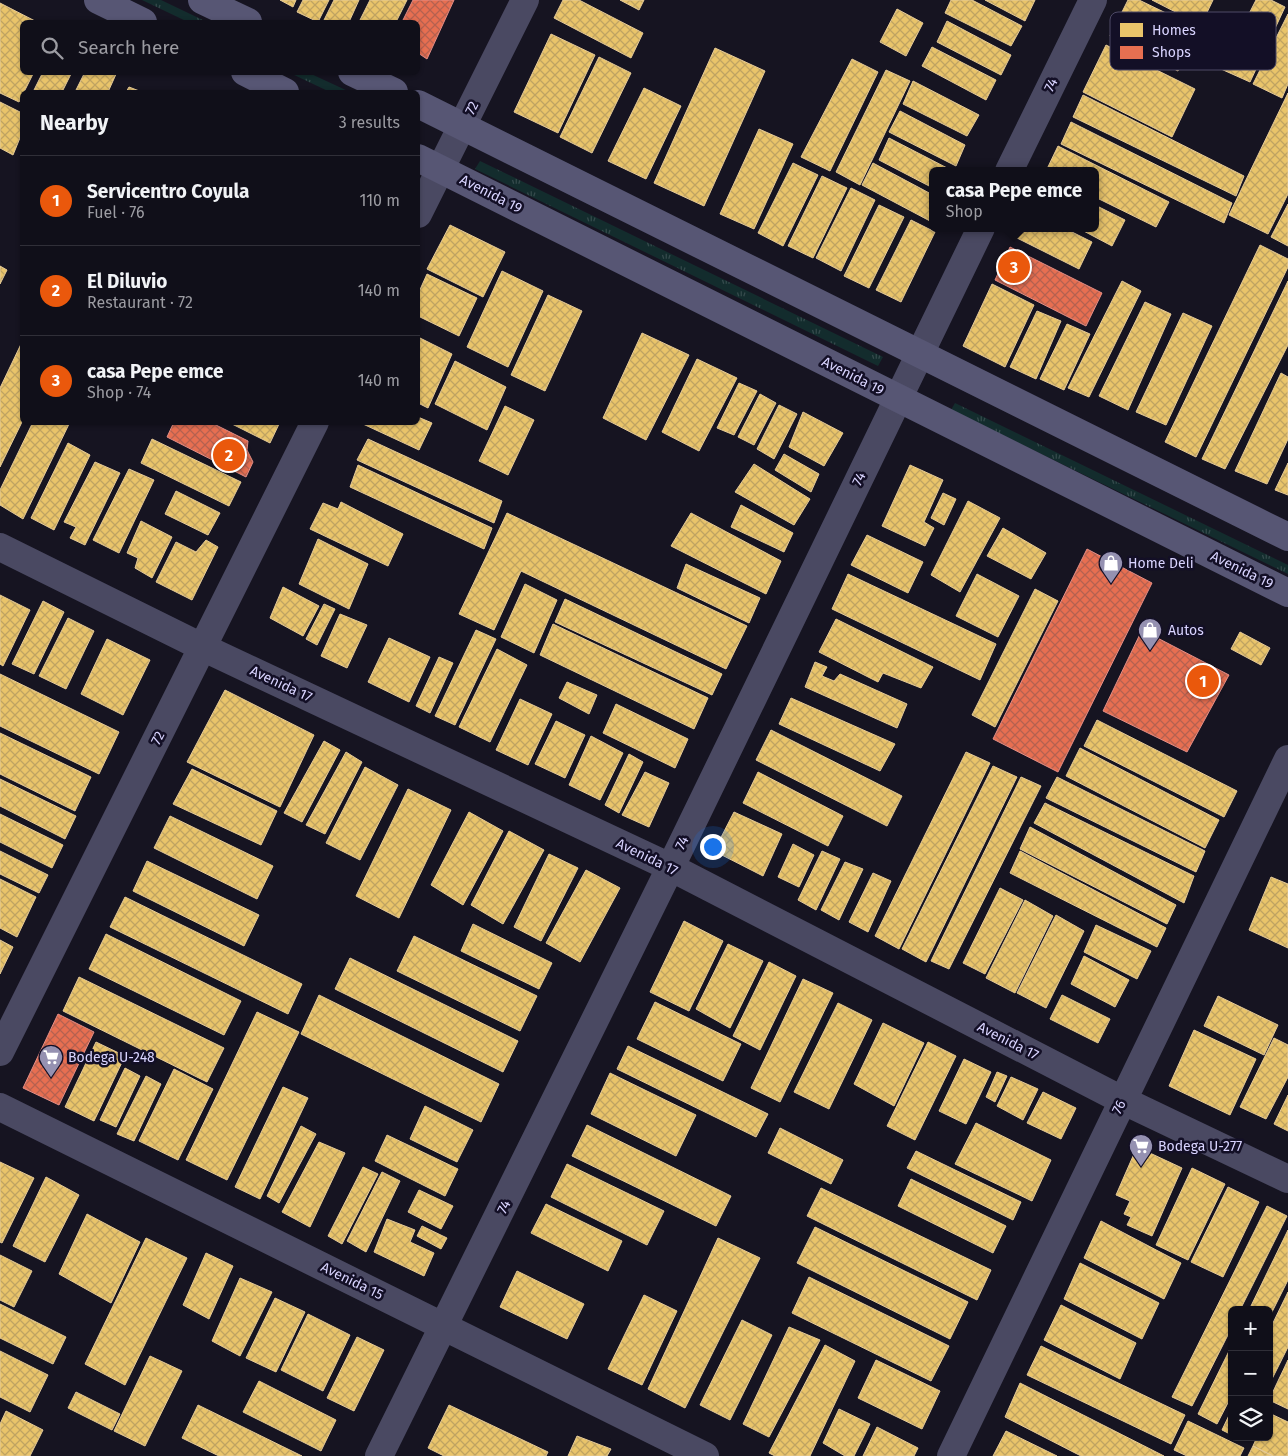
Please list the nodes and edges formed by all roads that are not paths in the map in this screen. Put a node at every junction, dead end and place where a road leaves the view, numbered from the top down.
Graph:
1 (98, 0) edge
2 (202, 0) edge
3 (524, 0) edge
4 (1093, 0) edge
5 (139, 20) edge
6 (244, 20) edge
7 (251, 75) edge
8 (358, 75) edge
9 (281, 90) edge
10 (390, 90) edge
11 (420, 105) edge
12 (463, 126) junction
13 (429, 163) edge
14 (1011, 167) edge
15 (420, 205) edge
16 (979, 232) edge
17 (919, 355) junction
18 (897, 398) junction
19 (313, 425) edge
20 (1288, 537) edge
21 (0, 547) edge
22 (1288, 593) edge
23 (204, 648) junction
24 (1288, 759) edge
25 (670, 867) junction
26 (0, 1052) edge
27 (1122, 1100) junction
28 (0, 1106) edge
29 (1288, 1179) edge
30 (444, 1327) junction
31 (379, 1456) edge
32 (705, 1456) edge
33 (951, 1456) edge

1 - 5 main road
2 - 6 main road
3 - 12 street, 72
4 - 14 street, 74
7 - 9 main road
8 - 10 main road
11 - 12 main road
12 - 13 street, 72
12 - 17 main road
13 - 15 street, 72
13 - 18 main road, Avenida 19
16 - 17 street, 74
17 - 18 street, 74
17 - 20 main road
18 - 22 main road, Avenida 19
18 - 25 street, 74
19 - 23 street, 72
21 - 23 street, Avenida 17
23 - 25 street, Avenida 17
23 - 26 street, 72
24 - 27 street, 76
25 - 27 street, Avenida 17
25 - 30 street, 74
27 - 29 street, Avenida 17
27 - 33 street, 76
28 - 30 street, Avenida 15
30 - 31 street, 74
30 - 32 street, Avenida 15

